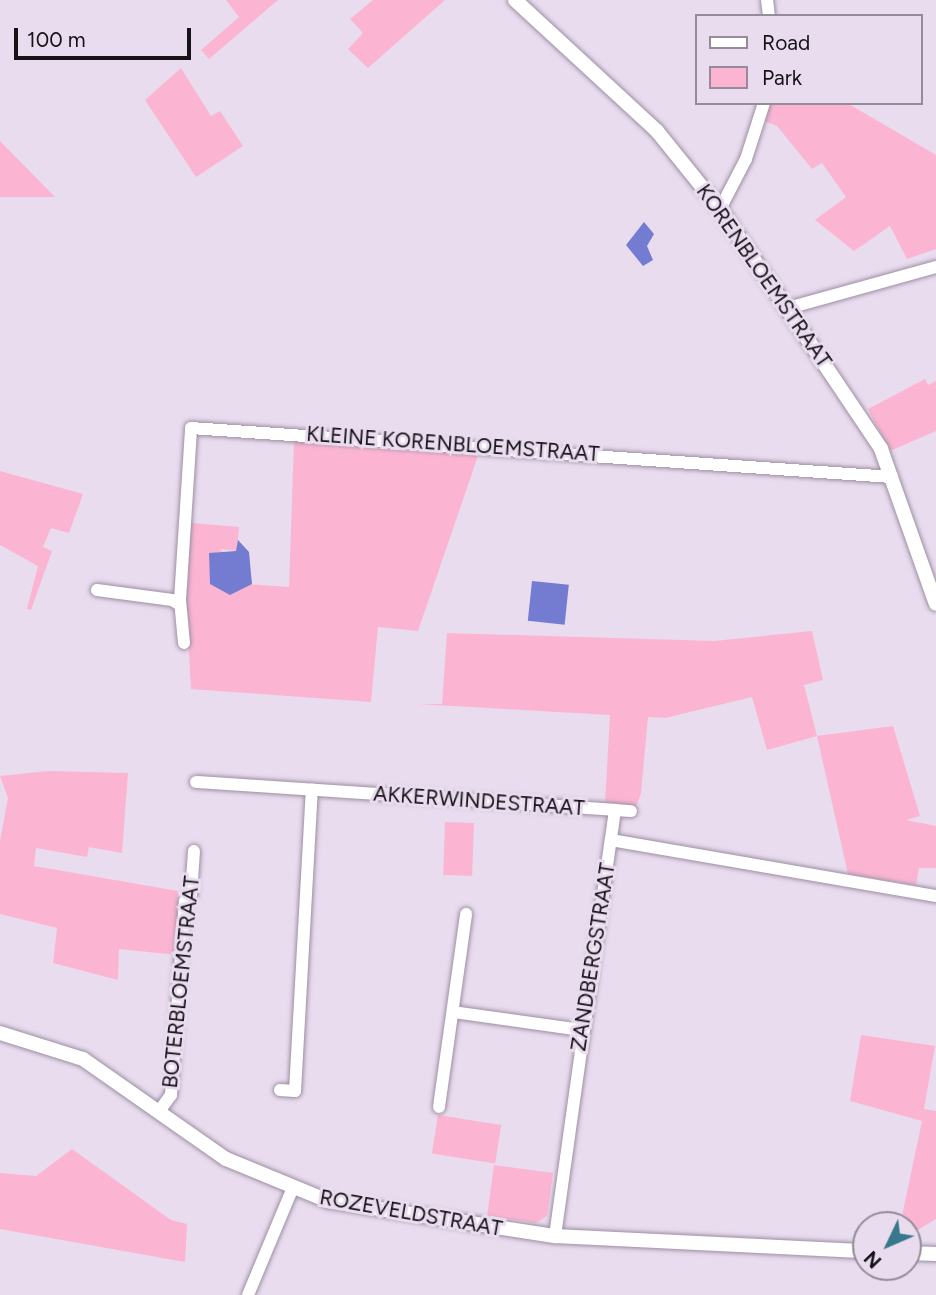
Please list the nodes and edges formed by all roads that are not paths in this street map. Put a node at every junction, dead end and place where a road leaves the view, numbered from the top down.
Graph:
1 (515, 0) edge
2 (763, 105) edge
3 (720, 209) junction
4 (936, 267) edge
5 (788, 308) junction
6 (892, 477) junction
7 (97, 590) dead end
8 (936, 604) edge
9 (180, 605) junction
10 (184, 643) dead end
11 (197, 782) dead end
12 (312, 789) junction
13 (615, 810) junction
14 (631, 811) dead end
15 (611, 840) junction
16 (194, 851) dead end
17 (936, 896) edge
18 (466, 914) dead end
19 (453, 1012) junction
20 (582, 1030) junction
21 (0, 1033) edge
22 (280, 1090) dead end
23 (439, 1107) dead end
24 (160, 1110) junction
25 (292, 1189) junction
26 (555, 1236) junction
27 (852, 1250) edge
28 (248, 1295) edge

1 - 3 street, KORENBLOEMSTRAAT
2 - 3 street
3 - 5 street, KORENBLOEMSTRAAT
4 - 5 street
5 - 6 street, KORENBLOEMSTRAAT
6 - 8 street, KORENBLOEMSTRAAT
6 - 9 street, KLEINE KORENBLOEMSTRAAT
7 - 9 street
9 - 10 street
11 - 12 street, AKKERWINDESTRAAT
12 - 13 street, AKKERWINDESTRAAT
12 - 22 street
13 - 14 street
13 - 15 street, AKKERWINDESTRAAT
15 - 17 street, ZANDBERGSTRAAT
15 - 20 street, ZANDBERGSTRAAT
16 - 24 street, BOTERBLOEMSTRAAT
18 - 19 street
19 - 20 street
19 - 23 street
20 - 26 street, ZANDBERGSTRAAT
21 - 24 street, ROZEVELDSTRAAT
24 - 25 street, ROZEVELDSTRAAT
25 - 26 street, ROZEVELDSTRAAT
25 - 28 street
26 - 27 street, ROZEVELDSTRAAT

